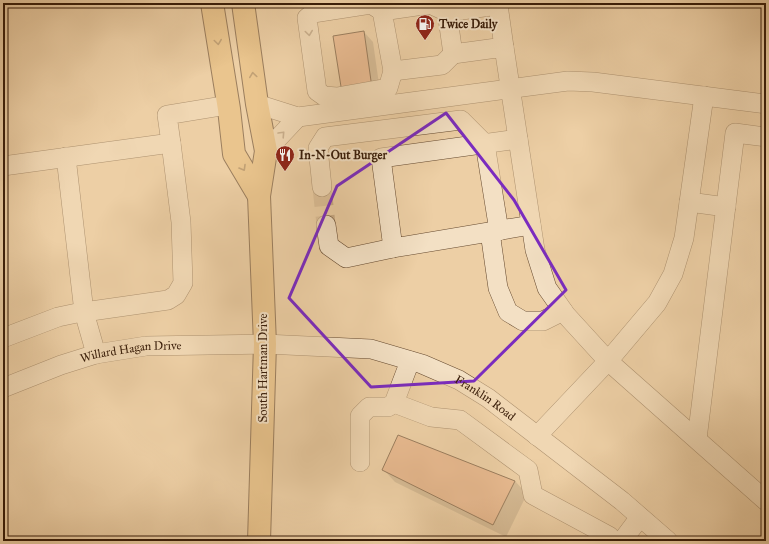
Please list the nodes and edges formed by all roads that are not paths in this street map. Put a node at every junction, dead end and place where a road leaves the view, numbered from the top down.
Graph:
1 (212, 3) edge
2 (243, 3) edge
3 (497, 4) edge
4 (382, 11) junction
5 (447, 12) junction
6 (504, 47) junction
7 (453, 54) junction
8 (393, 71) junction
9 (510, 88) junction
10 (704, 96) junction
11 (257, 104) junction
12 (766, 104) edge
13 (228, 105) junction
14 (298, 117) junction
15 (766, 137) edge
16 (518, 139) junction
17 (170, 143) junction
18 (485, 144) junction
19 (266, 151) junction
20 (66, 157) junction
21 (3, 166) edge
22 (322, 187) tunnel mouth
23 (259, 196) junction
24 (689, 202) junction
25 (726, 207) junction
26 (326, 225) tunnel mouth
27 (531, 225) junction
28 (494, 231) junction
29 (393, 248) junction
30 (563, 311) junction
31 (84, 312) junction
32 (3, 338) edge
33 (265, 344) junction
34 (96, 354) junction
35 (410, 360) junction
36 (608, 361) junction
37 (3, 388) edge
38 (394, 403) junction
39 (538, 436) junction
40 (697, 439) junction
41 (360, 462) dead end
42 (766, 501) edge
43 (640, 517) junction
44 (259, 541) edge
45 (614, 541) edge
46 (622, 541) edge
47 (668, 541) edge

1 -> 13 main road, South Hartman Drive
11 -> 2 main road, South Hartman Drive
3 - 5 street
3 - 6 street
4 - 5 street
4 - 8 street
4 -> 8 street
5 - 7 street
6 - 7 street
6 - 9 street
7 - 8 street
9 - 10 street
9 - 14 street
9 - 16 street
10 - 12 street
10 - 24 street
11 - 14 street
11 - 19 main road, South Hartman Drive
13 - 17 street
13 -> 23 main road, South Hartman Drive
19 -> 14 street
15 - 25 street
16 - 18 street
16 - 27 street
17 - 20 street
17 - 31 street
18 - 22 street
18 - 28 street
18 - 29 street
19 - 23 main road, South Hartman Drive
20 - 21 street
20 - 31 street
23 - 33 main road, South Hartman Drive
24 - 25 street
24 - 36 street
25 - 40 street
26 - 29 street
27 - 28 street
27 - 30 street
28 - 29 street
28 - 30 street
30 - 36 street
31 - 32 street
31 - 34 street
33 - 34 street, Willard Hagan Drive
33 - 35 street, Franklin Road
33 - 44 main road, South Hartman Drive
34 - 37 street, Willard Hagan Drive
35 - 38 street
35 - 39 street, Franklin Road
36 - 39 street
36 - 40 street
38 - 41 street
38 - 45 street
39 - 43 street, Franklin Road
40 - 42 street
43 - 46 street
43 - 47 street, Franklin Road

